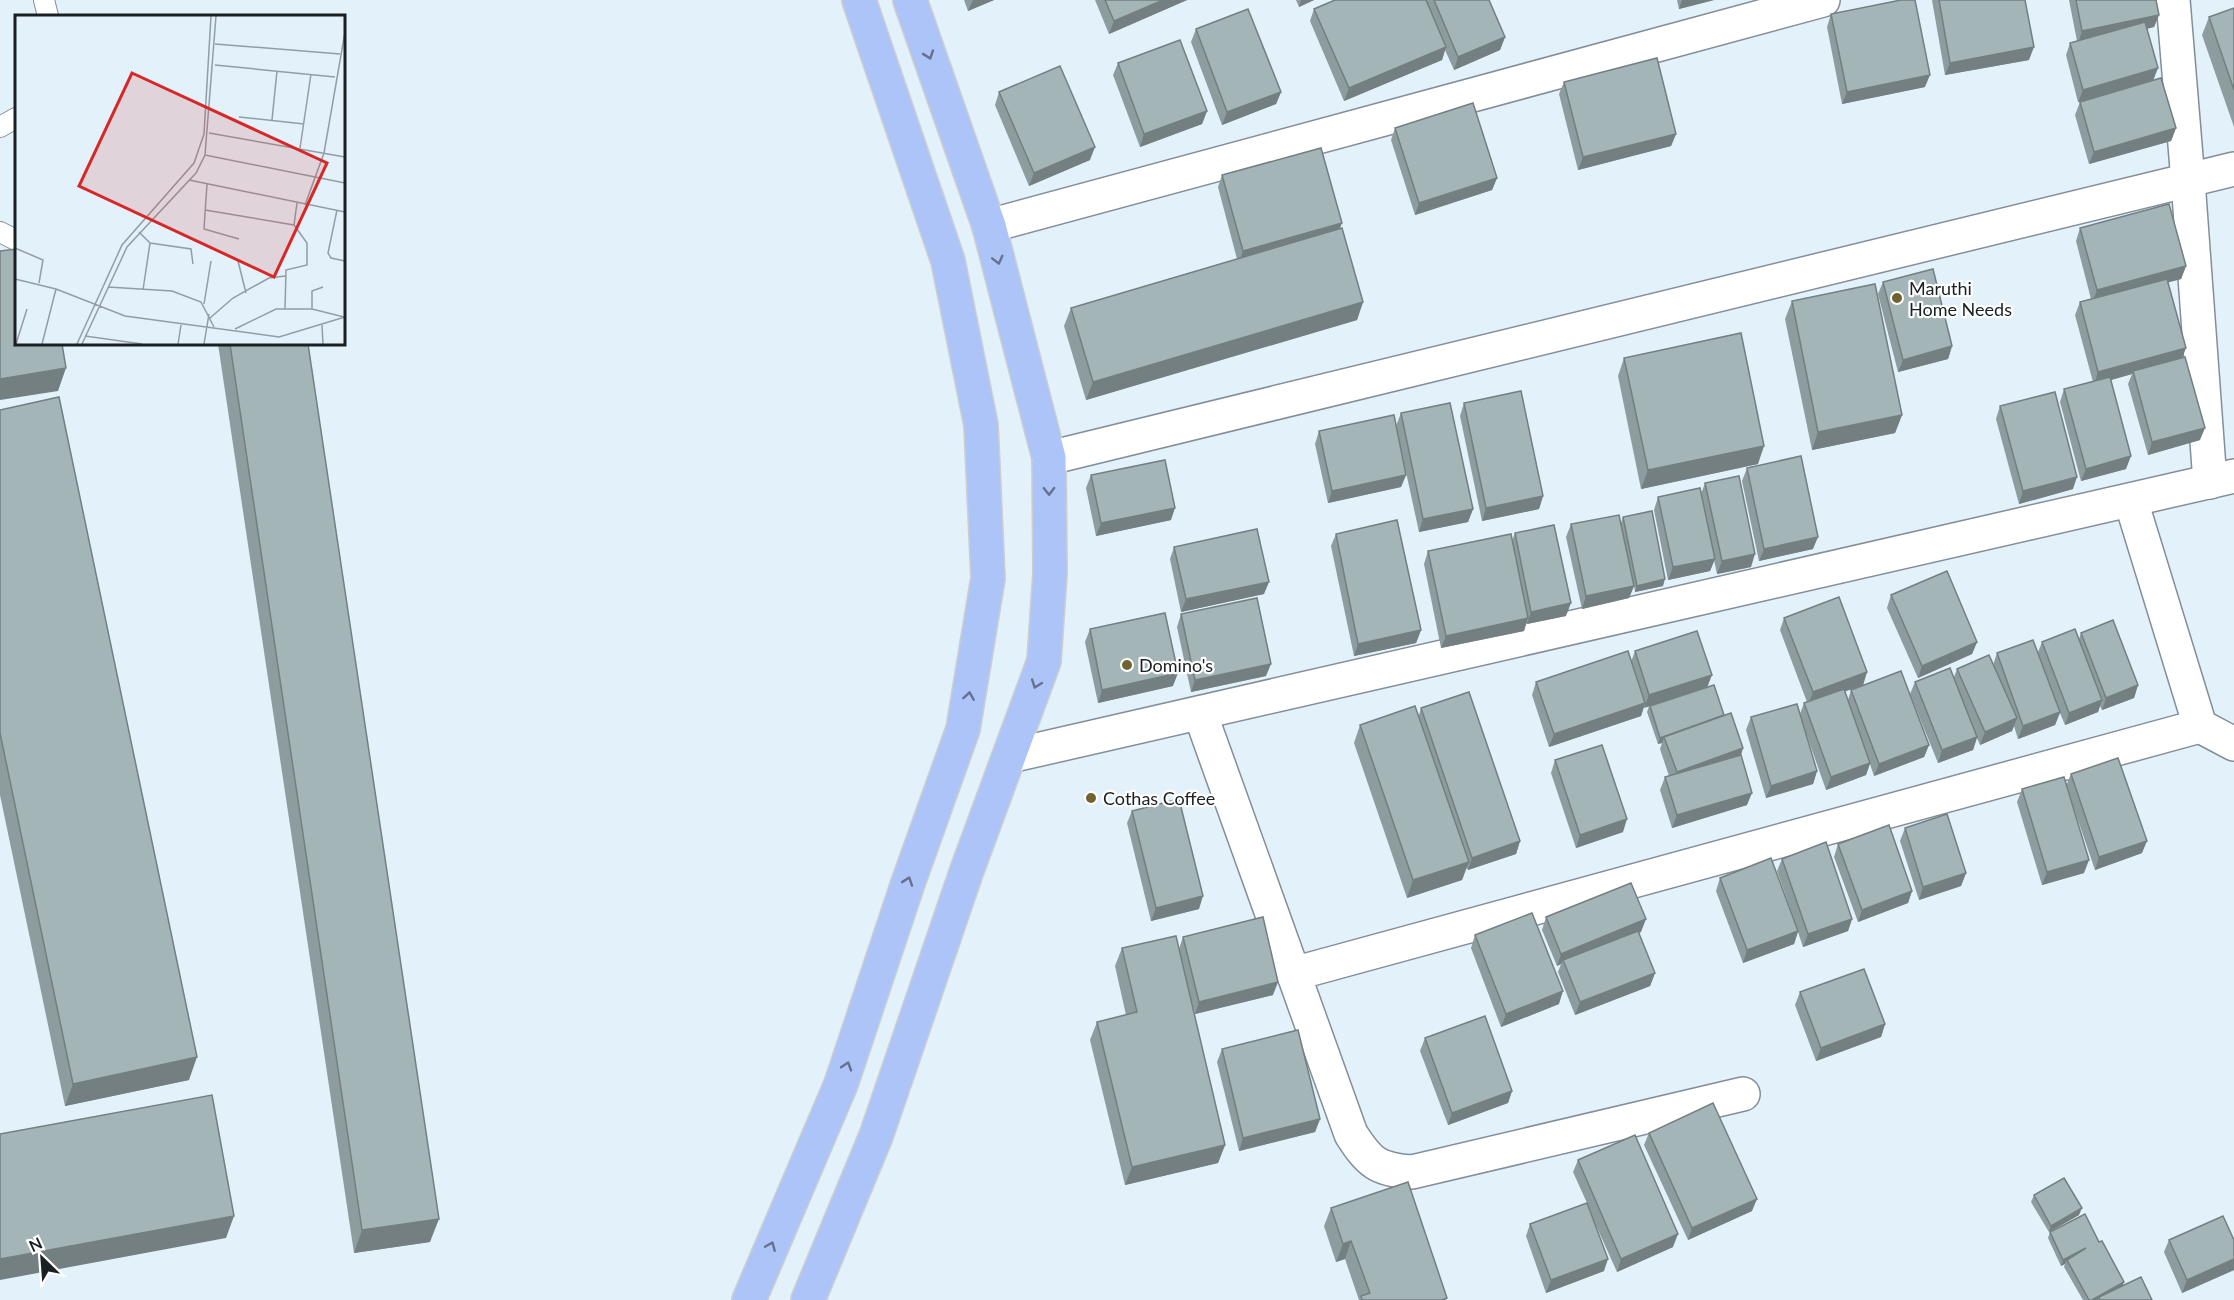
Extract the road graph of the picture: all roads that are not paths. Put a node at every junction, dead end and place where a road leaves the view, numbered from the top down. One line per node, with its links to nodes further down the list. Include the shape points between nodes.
1 (44, 0): 6 (lane)
2 (859, 0): 23 (main road, one-way to 2, via 841,1084 963,729 988,578 981,425 948,261)
3 (910, 0): 11 (main road, one-way to 11)
4 (1823, 0): 11 (street)
5 (2172, 0): 10 (street)
6 (48, 15)
7 (15, 119): 8 (lane)
8 (0, 127)
9 (2234, 169): 10 (street)
10 (2188, 181): 14 (street); 15 (street)
11 (989, 226): 14 (main road, one-way to 14)
12 (0, 232): 13 (lane)
13 (15, 240)
14 (1049, 458): 20 (main road, one-way to 20, via 1050,573 1044,662)
15 (2222, 479): 16 (street)
16 (2131, 501): 17 (street); 18 (street)
17 (1200, 713): 20 (street); 21 (street)
18 (2200, 726): 19 (street); 21 (street)
19 (2234, 744)
20 (1010, 756): 24 (main road, via 876,1136)
21 (1293, 974): 22 (street, via 1351,1134 1366,1157 1390,1171 1412,1172)
22 (1743, 1094)
23 (750, 1300)
24 (808, 1300)

